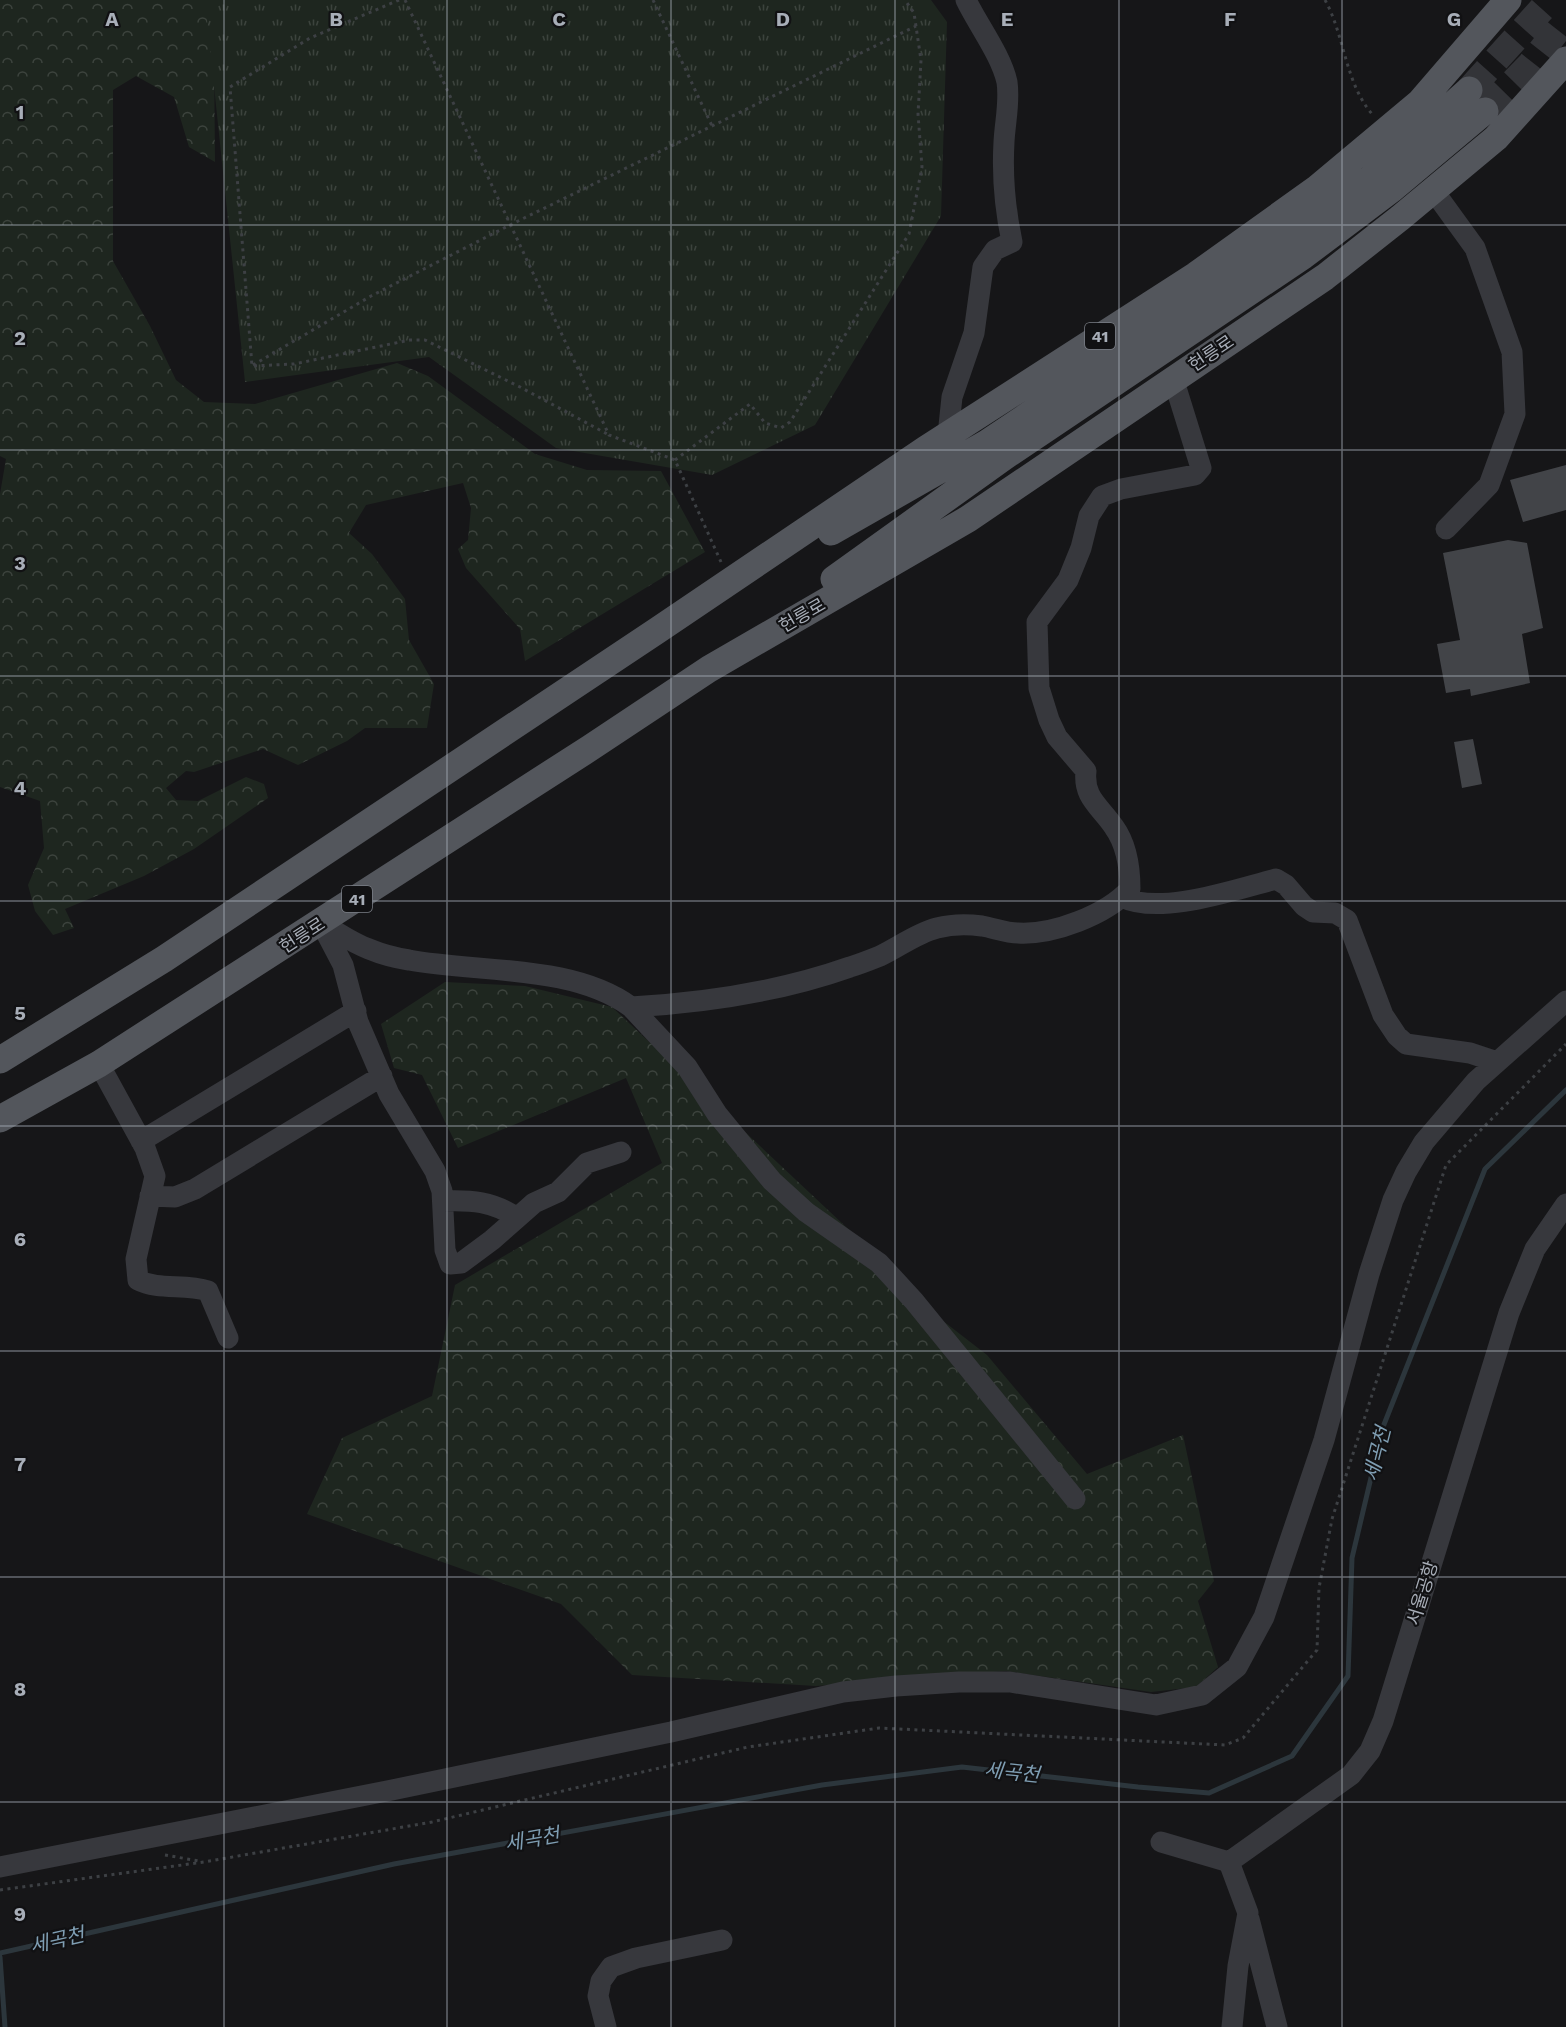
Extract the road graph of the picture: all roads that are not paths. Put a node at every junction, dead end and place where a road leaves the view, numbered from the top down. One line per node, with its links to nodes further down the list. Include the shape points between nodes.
1 (966, 0): 6 (street, via 1006,82 1004,189 1012,242 995,250 983,267 974,333 952,397)
2 (1508, 0): 6 (main road, 41, via 1420,102 1316,189 1196,275)
3 (1566, 59): 4 (main road, 헌릉로 / 41, via 1496,138)
4 (1433, 190): 5 (main road, 헌릉로 / 41, via 1325,277); 7 (street, via 1475,248 1512,352 1515,414 1489,485)
5 (1173, 378): 9 (main road, 헌릉로 / 41, via 968,519); 10 (street, via 1201,468 1195,475 1102,496 1089,516 1068,580 1037,622 1039,688 1045,710 1057,737 1086,771 1087,793 1116,828 1130,869 1130,889)
6 (948, 435): 8 (main road, 41)
7 (1446, 529)
8 (658, 630): 9 (main road, via 987,443 1290,240 1477,101 1392,189 1303,256 1004,457); 15 (main road, 41, via 164,959)
9 (709, 669): 11 (main road, 헌릉로 / 41)
10 (1122, 897): 13 (street, via 1067,925 1036,933 1016,934 982,926 935,928 879,956 822,976 699,1000); 16 (street, via 1131,902 1164,904 1196,900 1276,879 1313,912 1335,913 1347,920 1383,1015 1406,1044 1470,1053)
11 (321, 923): 13 (street, via 369,950 409,960 552,977 590,986); 14 (street, via 343,965); 17 (main road, 헌릉로 / 41)
12 (1566, 1001): 16 (street)
13 (631, 1007): 27 (street, via 687,1067 717,1114 772,1181 806,1212 879,1263 914,1301)
14 (356, 1011): 18 (street); 20 (street)
15 (0, 1060)
16 (1497, 1062): 30 (street, via 1424,1142 1406,1172 1369,1274 1324,1440 1264,1617 1237,1667 1202,1695 1156,1705 1010,1682 958,1682 843,1692 601,1746)
17 (99, 1064): 19 (main road, 헌릉로 / 41); 20 (street)
18 (382, 1076): 22 (street, via 195,1189 175,1197); 23 (street, via 435,1171)
19 (0, 1119)
20 (141, 1141): 22 (street, via 155,1176)
21 (621, 1152): 25 (street, via 587,1163 558,1192 534,1203)
22 (150, 1196): 26 (street, via 136,1259 138,1280 148,1285 208,1291)
23 (443, 1201): 25 (street, via 471,1200 502,1208); 25 (street, via 450,1264 461,1263)
24 (1566, 1204): 29 (street, 서울공항, via 1535,1249 1509,1313 1383,1721 1370,1751 1351,1774)
25 (517, 1218)
26 (228, 1338)
27 (1075, 1499)
28 (1161, 1842): 29 (street)
29 (1230, 1862): 31 (street)
30 (0, 1867)
31 (1248, 1912): 34 (street); 35 (street)
32 (722, 1940): 33 (street, via 611,1967 601,1981 598,1996)
33 (606, 2027)
34 (1232, 2027)
35 (1277, 2027)

